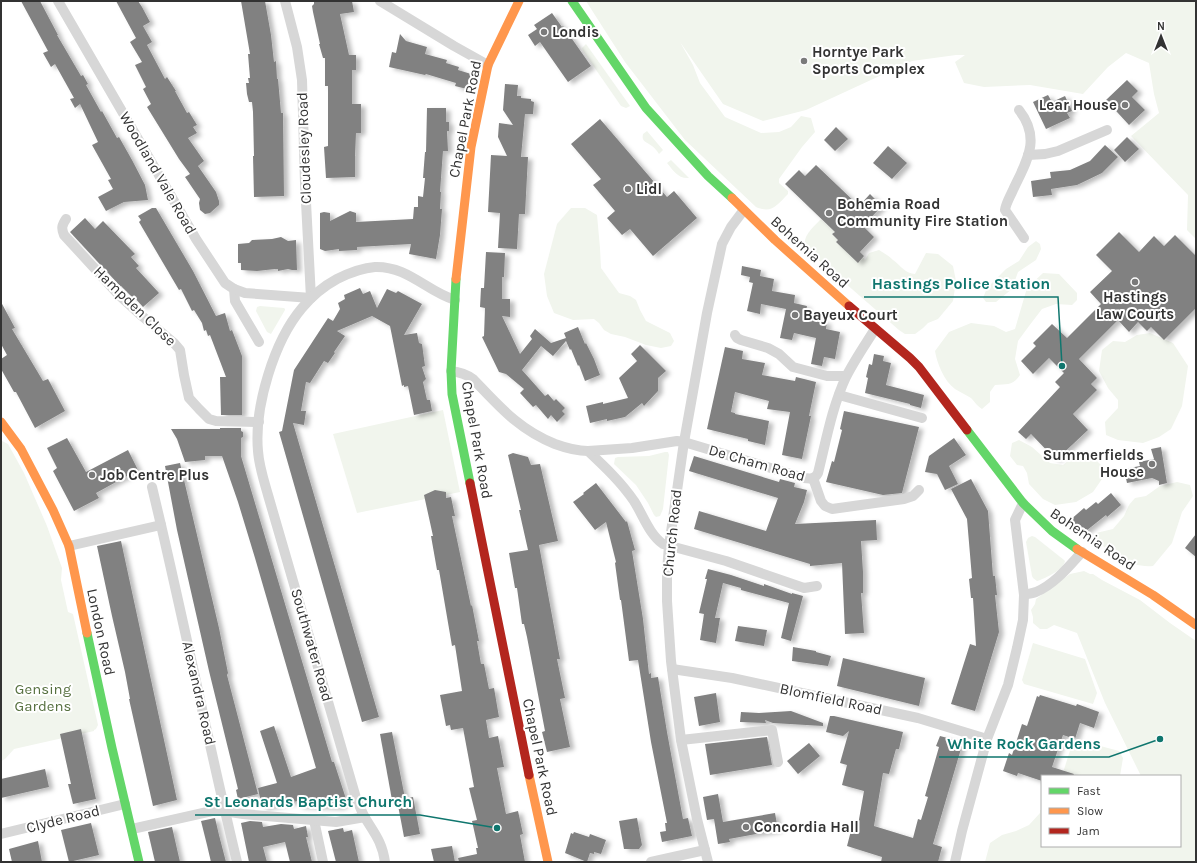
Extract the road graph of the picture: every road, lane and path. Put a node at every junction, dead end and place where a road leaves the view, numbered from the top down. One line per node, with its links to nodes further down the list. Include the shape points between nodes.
1 (58, 1): 13 (street, Woodland Vale Road, via 196,239 225,283)
2 (285, 1): 14 (street, Cloudesley Road, via 298,47 302,80)
3 (380, 1): 6 (street)
4 (519, 1): 6 (main road, Chapel Park Road)
5 (572, 1): 10 (main road, Bohemia Road, via 646,108)
6 (488, 64): 15 (main road, Chapel Park Road, via 471,147)
7 (1019, 110): 9 (street, via 1026,119 1031,134)
8 (1107, 130): 9 (street, via 1058,152)
9 (1028, 155): 12 (street, via 1005,210)
10 (744, 211): 16 (main road, Bohemia Road); 25 (street, Church Road, via 722,244 702,336)
11 (66, 219): 24 (street, Hampden Close, via 62,225 64,235 119,296 180,350 190,398 199,409 209,419 216,421)
12 (1024, 238)
13 (234, 289): 14 (street, via 245,293); 18 (street, via 235,301)
14 (311, 298): 15 (street, via 344,275 375,267 401,272 442,296); 24 (street, via 290,326 278,350 268,375)
15 (455, 300): 19 (main road, Chapel Park Road)
16 (875, 329): 20 (street, De Cham Road); 30 (main road, Bohemia Road, via 919,367)
17 (735, 335): 20 (street, via 741,340 779,354 793,367 827,376)
18 (259, 342)
19 (451, 371): 26 (street, De Cham Road, via 468,374 512,419 533,434 562,446); 53 (main road, Chapel Park Road, via 452,394)
20 (846, 376): 21 (street, De Cham Road)
21 (839, 395): 22 (street); 27 (street, De Cham Road, via 818,473)
22 (922, 418)
23 (1, 422): 32 (main road, London Road, via 21,449)
24 (259, 422): 44 (street, Southwater Road, via 259,462 356,798)
25 (684, 442): 26 (street, De Cham Road); 27 (street, De Cham Road, via 804,478); 33 (street, Church Road)
26 (588, 451): 33 (street, via 622,484 656,539)
27 (813, 478): 29 (street, via 821,501 832,509 904,499 914,496)
28 (152, 487): 31 (street, Alexandra Road)
29 (919, 490)
30 (1023, 503): 34 (main road, Bohemia Road, via 1052,531); 36 (street, via 1015,520)
31 (161, 525): 32 (street); 43 (street, Alexandra Road)
32 (69, 546): 42 (main road, London Road)
33 (669, 546): 35 (street, via 726,561 804,588); 38 (street, Church Road, via 667,601)
34 (1082, 552): 36 (street, via 1048,584 1036,592); 37 (main road, Bohemia Road, via 1153,595)
35 (817, 586)
36 (1024, 595): 39 (street, via 1023,620 1008,684)
37 (1196, 625)
38 (672, 669): 39 (street, Blomfield Road, via 732,678 918,718); 40 (street, Church Road)
39 (987, 739): 56 (street)
40 (681, 740): 41 (street, via 772,730); 48 (street, Church Road)
41 (778, 762)
42 (125, 804): 46 (main road, London Road); 47 (street, Clyde Road)
43 (224, 811): 45 (street); 46 (street, via 212,811); 50 (street, Alexandra Road)
44 (365, 817): 45 (street, via 336,822); 52 (street, Southwater Road, via 379,839)
45 (314, 820): 51 (street)
46 (132, 829): 49 (main road, London Road)
47 (1, 834)
48 (705, 850): 54 (street); 55 (street, Church Road)
49 (139, 862)
50 (237, 862)
51 (323, 862)
52 (385, 862)
53 (548, 862)
54 (651, 862)
55 (708, 862)
56 (955, 862)

